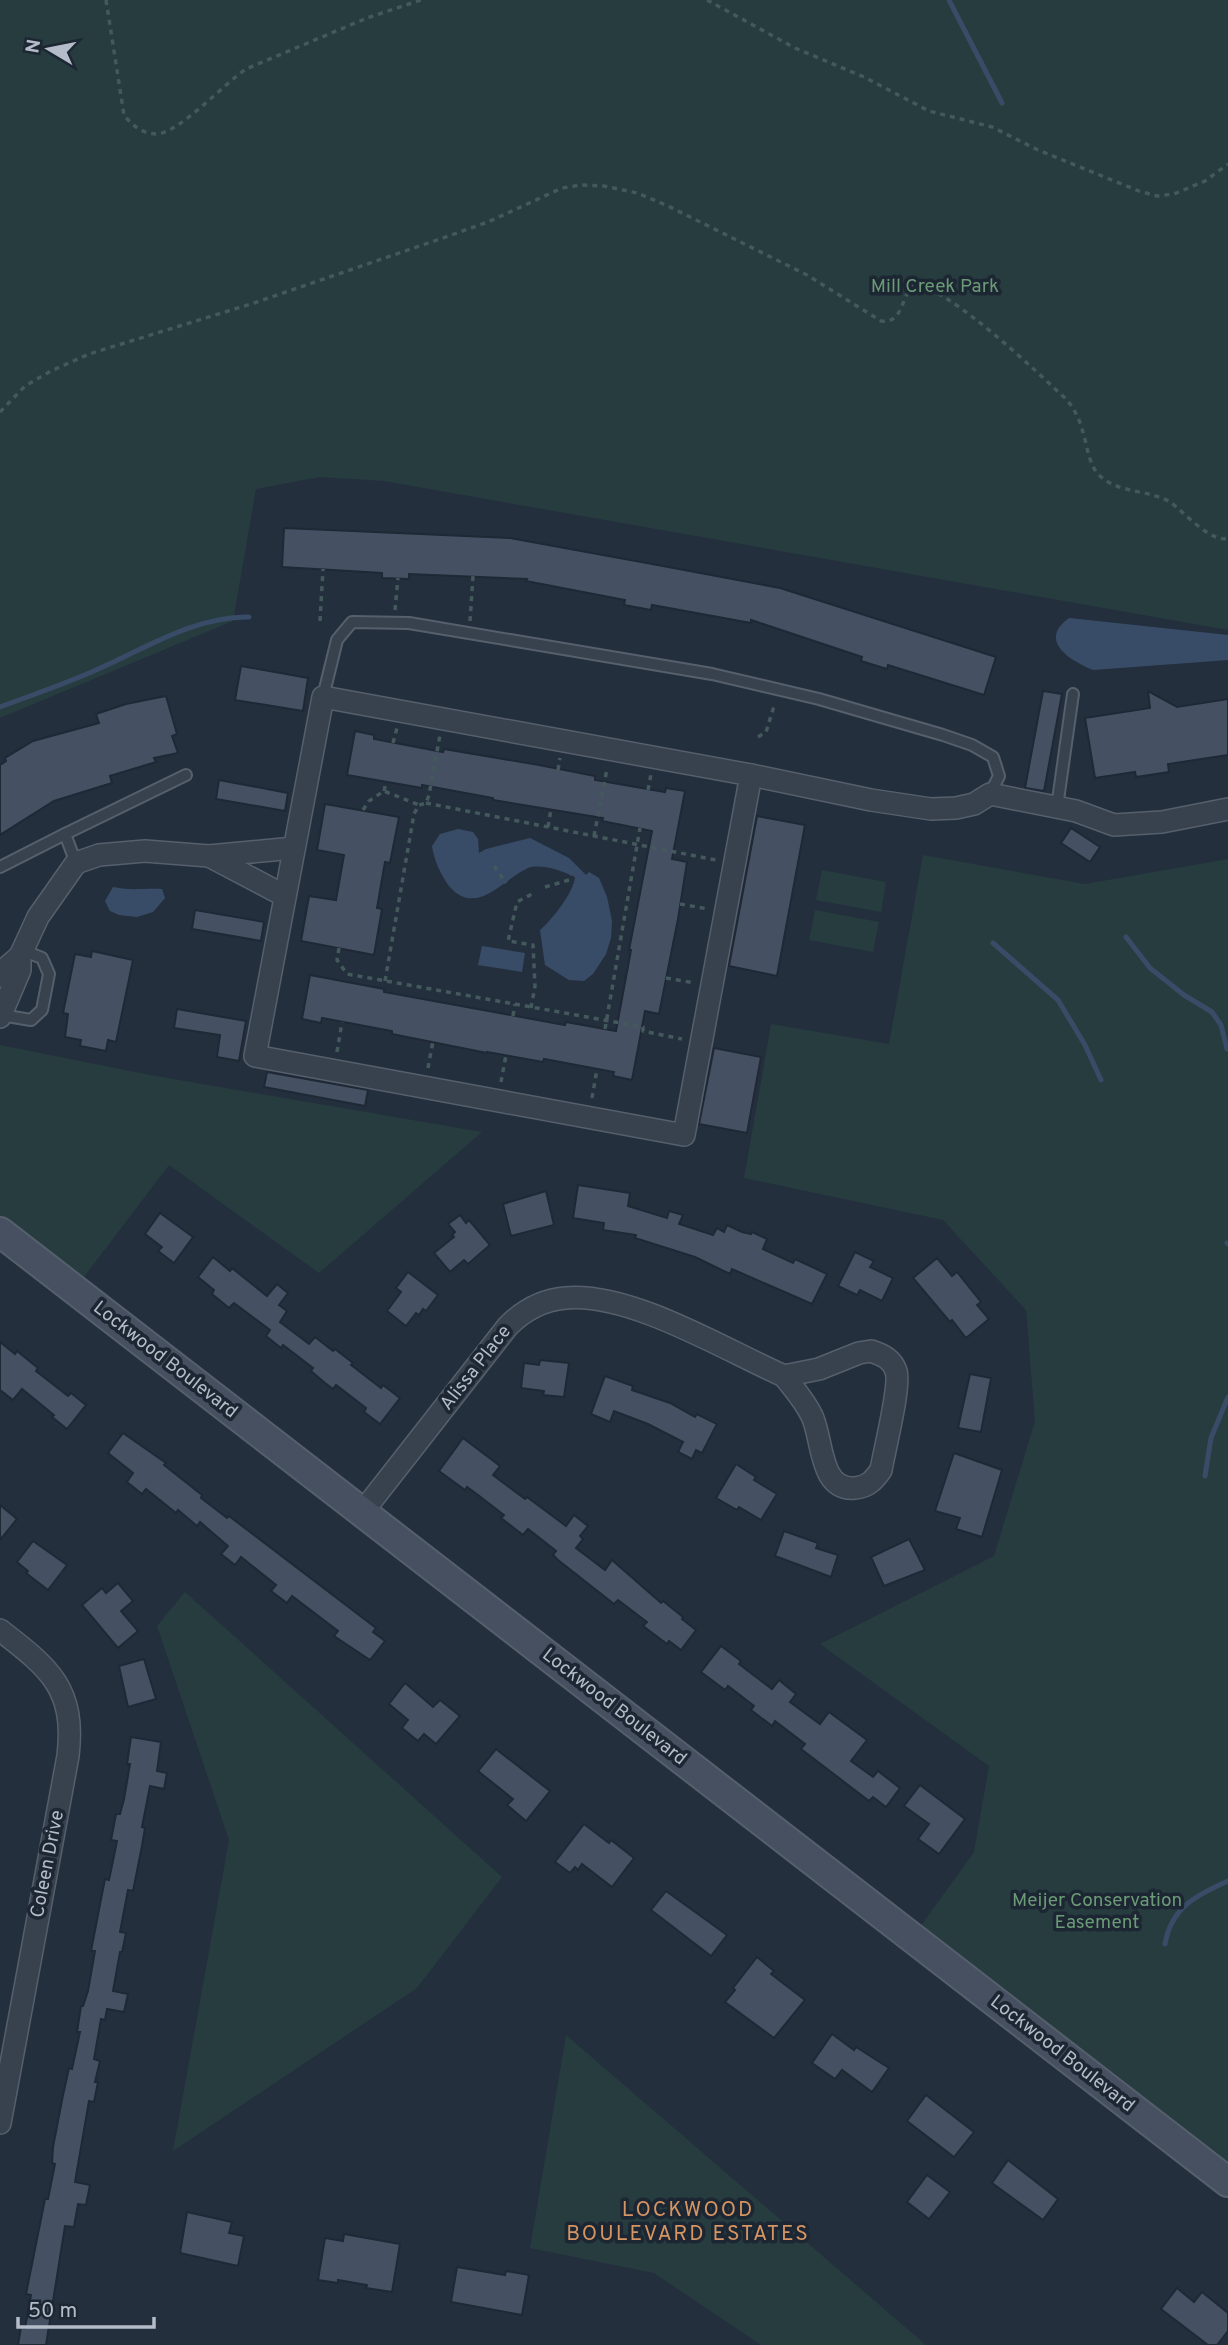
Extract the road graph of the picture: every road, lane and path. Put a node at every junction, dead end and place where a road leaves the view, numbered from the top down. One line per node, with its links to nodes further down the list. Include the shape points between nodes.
1 (106, 0): 2 (path, via 124,115 133,126 158,134 172,129 246,69)
2 (421, 0)
3 (707, 0): 4 (path, via 795,48 929,111 992,127 1139,191 1174,194 1205,181)
4 (1228, 164)
5 (0, 412): 6 (path, via 25,386 89,354 440,239 562,188 604,186 666,205 767,254 881,321 895,318 913,285 938,294 983,326 1067,400 1076,412 1097,473 1121,488 1165,499 1216,538)
6 (1228, 538)
7 (323, 569): 10 (path)
8 (473, 576): 12 (path)
9 (398, 578): 11 (path)
10 (320, 621)
11 (394, 623): 12 (lane); 15 (lane, via 352,622 337,640)
12 (469, 633): 13 (lane, via 712,674)
13 (778, 690): 17 (path, via 766,732); 23 (lane, via 972,746 993,757 999,776)
14 (1073, 694): 26 (lane)
15 (323, 698): 16 (street); 35 (street)
16 (443, 719): 18 (street); 24 (path)
17 (758, 737)
18 (611, 750): 20 (street); 33 (path)
19 (186, 775): 32 (lane)
20 (751, 775): 23 (street, via 931,809 974,804); 38 (street)
21 (386, 782): 22 (path)
22 (384, 790): 25 (path); 29 (path)
23 (990, 794): 26 (street)
24 (426, 803): 25 (path); 30 (path)
25 (419, 805): 53 (path)
26 (1057, 807): 28 (street, via 1114,825 1162,822)
27 (551, 809): 30 (path)
28 (1228, 809)
29 (363, 810)
30 (548, 827): 33 (path)
31 (640, 828): 34 (path)
32 (65, 834): 37 (lane); 40 (lane)
33 (594, 836): 34 (path)
34 (637, 844): 38 (path); 60 (path)
35 (295, 848): 36 (street); 45 (street)
36 (209, 856): 37 (street, via 145,851 99,855); 45 (street)
37 (76, 863): 49 (street, via 38,917)
38 (735, 863): 47 (street)
39 (494, 866): 42 (path)
40 (0, 867)
41 (571, 875): 43 (path, via 569,880)
42 (506, 884)
43 (545, 887)
44 (532, 894): 57 (path, via 517,902 508,940 533,945)
45 (285, 896): 67 (street, via 255,1056)
46 (680, 904): 47 (path)
47 (726, 913): 55 (street)
48 (339, 948): 50 (path, via 337,960)
49 (21, 953): 51 (street); 58 (street, via 20,970); 58 (lane, via 42,958 50,974 42,1010 31,1020)
50 (350, 975): 53 (path); 54 (path)
51 (0, 976)
52 (666, 978): 55 (path)
53 (385, 981): 56 (path)
54 (349, 983)
55 (712, 986): 64 (street)
56 (515, 1004): 57 (path); 59 (path)
57 (531, 1008): 60 (path)
58 (0, 1016)
59 (513, 1016)
60 (606, 1020): 62 (path); 64 (path)
61 (342, 1022): 67 (path)
62 (605, 1029)
63 (433, 1041): 68 (path)
64 (702, 1042): 70 (street, via 684,1135)
65 (506, 1055): 69 (path)
66 (597, 1069): 70 (path)
67 (334, 1071): 68 (street)
68 (424, 1088): 69 (street)
69 (498, 1101): 70 (street)
70 (589, 1118)
71 (0, 1232): 73 (main road, Lockwood Boulevard)
72 (785, 1376): 72 (street, via 872,1351 890,1361 898,1378 881,1470 874,1480 853,1488 838,1484 829,1474 813,1418); 73 (street, Alissa Place, via 639,1311 587,1298 546,1302 508,1326)
73 (361, 1514): 76 (main road, Lockwood Boulevard)
74 (0, 1630): 75 (street, Coleen Drive, via 42,1662 56,1680 70,1728)
75 (0, 2123)
76 (1228, 2182)

